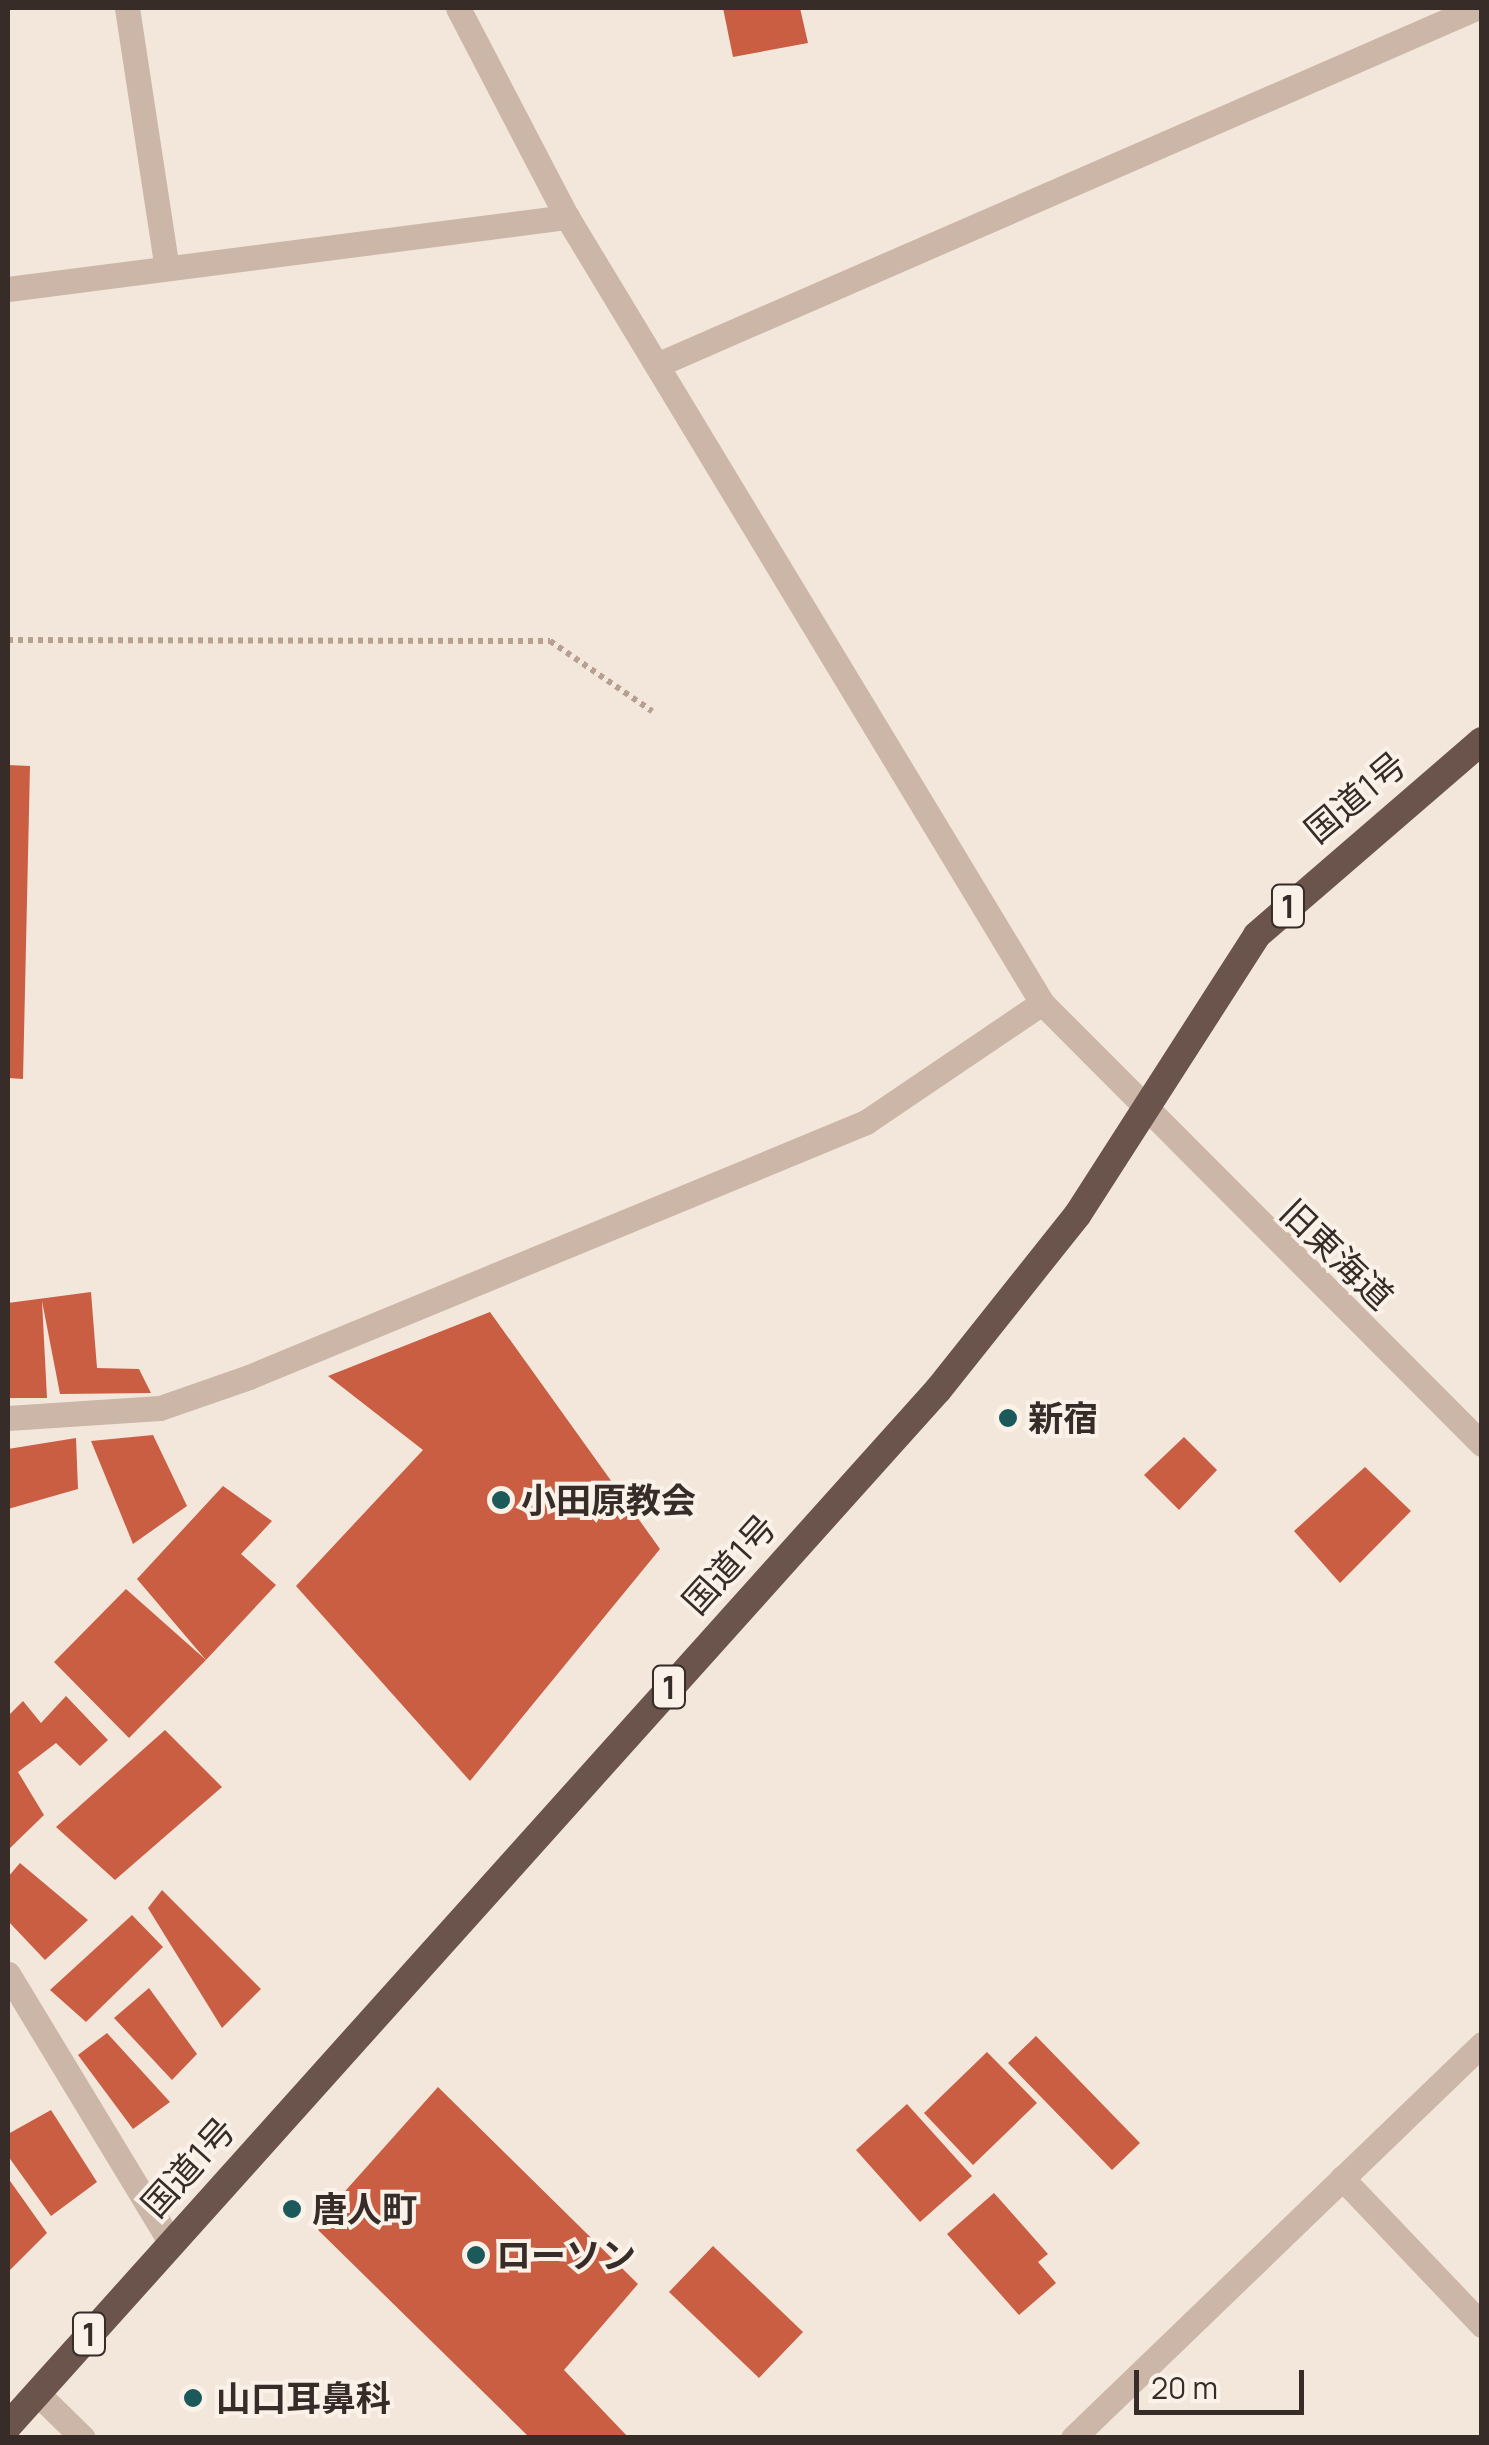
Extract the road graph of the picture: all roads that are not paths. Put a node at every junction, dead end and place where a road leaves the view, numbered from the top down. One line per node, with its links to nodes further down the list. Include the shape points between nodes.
1 (127, 8): 5 (street)
2 (458, 8): 4 (street, 旧東海道)
3 (1476, 8): 7 (street)
4 (568, 217): 5 (street); 7 (street, 旧東海道)
5 (167, 268): 6 (street)
6 (8, 289)
7 (659, 364): 9 (street, 旧東海道)
8 (1482, 741): 10 (highway, 国道1号 / 1, via 1256,935)
9 (1042, 1003): 10 (street, 旧東海道); 11 (street, via 866,1122 249,1377 160,1408)
10 (1144, 1113): 12 (street, 旧東海道); 16 (highway, 国道1号 / 1, via 1078,1214 938,1390)
11 (8, 1418)
12 (1482, 1444)
13 (8, 1974): 16 (street)
14 (1482, 2044): 15 (street)
15 (1342, 2178): 17 (street); 21 (street)
16 (170, 2242): 18 (highway, 国道1号 / 1)
17 (1482, 2325)
18 (37, 2393): 19 (highway, 国道1号 / 1); 20 (street)
19 (8, 2426)
20 (83, 2438)
21 (1073, 2438)

